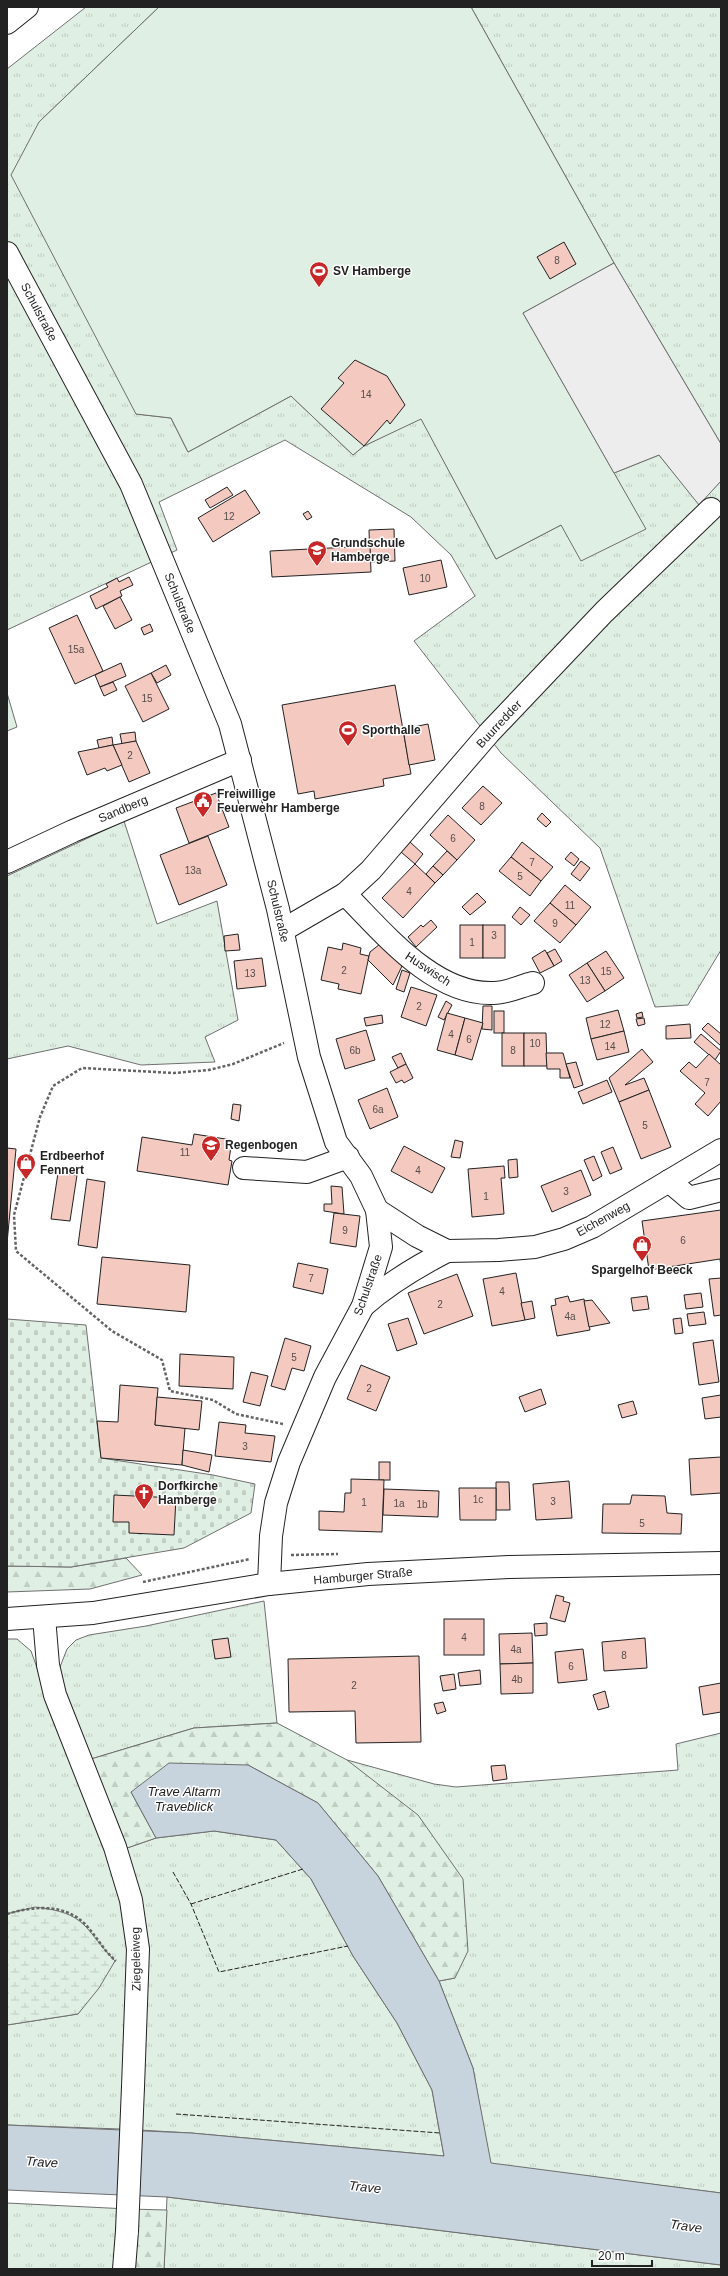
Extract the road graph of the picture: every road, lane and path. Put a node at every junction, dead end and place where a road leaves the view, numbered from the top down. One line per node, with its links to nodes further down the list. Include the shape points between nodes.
1 (27, 7): 2 (main road)
2 (7, 23)
3 (7, 252): 5 (main road, Schulstraße, via 131,484 230,724)
4 (711, 509): 7 (main road, Buurredder, via 604,612 489,733 370,870)
5 (240, 760): 6 (main road, Sandberg, via 73,830); 8 (main road, Schulstraße)
6 (7, 862)
7 (345, 894): 8 (main road, Buurredder); 9 (main road, Huswisch, via 402,951 442,980 463,990 495,993)
8 (283, 930): 10 (main road, Schulstraße)
9 (533, 983)
10 (303, 1035): 13 (main road, Schulstraße, via 336,1142); 21 (path, via 233,1064 209,1070 174,1073 82,1068 53,1086 40,1117 14,1215 16,1251 112,1331 162,1360 170,1391 213,1400 236,1414)
11 (721, 1138): 14 (main road, Eichenweg)
12 (721, 1150): 14 (main road, Eichenweg)
13 (348, 1157): 15 (main road, via 307,1172); 18 (main road, Schulstraße, via 361,1176)
14 (700, 1161): 16 (main road, Eichenweg)
15 (244, 1168)
16 (669, 1180): 17 (main road, via 689,1198); 19 (main road, Eichenweg, via 592,1227 564,1239 534,1247)
17 (721, 1190)
18 (377, 1210): 19 (main road, Eichenweg, via 417,1236); 20 (main road, Schulstraße, via 381,1247)
19 (447, 1251): 20 (main road, Eichenweg, via 384,1287)
20 (363, 1306): 21 (main road, Schulstraße, via 324,1377)
21 (304, 1428): 22 (main road, Schulstraße, via 289,1462 276,1503)
22 (270, 1556): 24 (path); 25 (main road, Schulstraße)
23 (721, 1563): 25 (main road, Hamburger Straße, via 440,1570)
24 (139, 1583)
25 (269, 1584): 26 (main road, Hamburger Straße, via 93,1613)
26 (44, 1617): 27 (main road, Hamburger Straße); 30 (main road, Ziegeleiweg, bridge, via 48,1665 55,1696 114,1847 131,1900 138,1949)
27 (7, 1619)
28 (7, 1914): 29 (path, via 35,1907 73,1915 86,1925)
29 (105, 1951)
30 (124, 2269)

